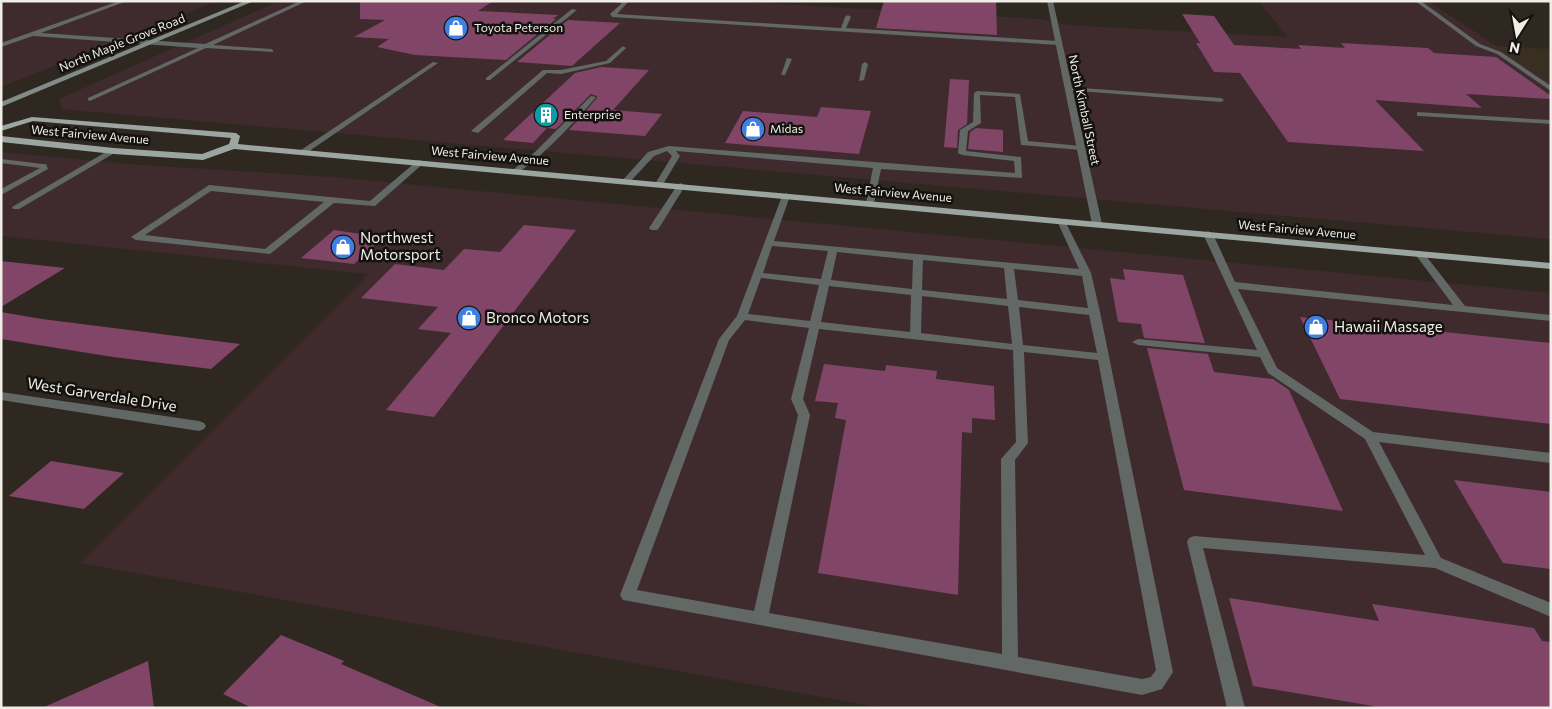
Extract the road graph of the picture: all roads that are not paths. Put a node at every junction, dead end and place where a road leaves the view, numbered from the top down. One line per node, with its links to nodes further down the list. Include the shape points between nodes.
1 (125, 1): 10 (lane)
2 (251, 1): 11 (main road, North Maple Grove Road)
3 (305, 1): 14 (lane)
4 (608, 1): 9 (lane, via 627,2 612,15)
5 (1050, 1): 12 (street, North Kimball Street)
6 (1417, 1): 24 (lane, via 1478,45 1499,53)
7 (574, 10): 21 (lane)
8 (848, 17): 9 (lane)
9 (843, 30): 12 (lane)
10 (33, 34): 11 (lane); 13 (lane)
11 (155, 42): 14 (lane); 28 (main road, North Maple Grove Road)
12 (1058, 43): 23 (street, North Kimball Street)
13 (1, 45)
14 (206, 46): 16 (lane); 26 (lane)
15 (624, 48): 32 (lane, via 608,62 561,72 545,71)
16 (271, 51)
17 (789, 59): 20 (lane)
18 (435, 63): 39 (lane)
19 (865, 64): 22 (lane)
20 (783, 74)
21 (488, 78)
22 (861, 80)
23 (1068, 89): 27 (lane); 37 (street, North Kimball Street)
24 (1551, 89)
25 (593, 97): 44 (lane)
26 (90, 99)
27 (1221, 100)
28 (1, 105)
29 (1420, 114): 30 (lane)
30 (1551, 122)
31 (3, 127): 35 (main road, West Fairview Avenue, via 32,119 236,136)
32 (475, 131)
33 (1, 139): 38 (main road, West Fairview Avenue)
34 (1024, 143): 37 (lane); 40 (lane); 40 (lane, via 1018,95 977,93 977,123 964,130 962,153)
35 (233, 146): 38 (main road, West Fairview Avenue, via 203,157); 39 (main road, West Fairview Avenue)
36 (669, 148): 43 (lane); 45 (lane, via 651,154); 46 (lane, via 676,156)
37 (1081, 148): 54 (street, North Kimball Street)
38 (114, 151): 52 (lane)
39 (302, 152): 42 (main road, West Fairview Avenue)
40 (1018, 159): 43 (lane, via 1019,176)
41 (1, 161): 48 (lane, via 37,164 44,169)
42 (421, 162): 44 (main road, West Fairview Avenue); 50 (lane, via 372,204)
43 (877, 166): 51 (lane)
44 (517, 171): 45 (main road, West Fairview Avenue)
45 (626, 181): 46 (main road, West Fairview Avenue)
46 (659, 184): 47 (main road, West Fairview Avenue)
47 (681, 186): 49 (main road, West Fairview Avenue); 55 (lane)
48 (1, 193)
49 (786, 196): 51 (main road, West Fairview Avenue); 57 (lane)
50 (332, 200): 50 (lane, via 209,188 136,237 267,252)
51 (870, 203): 53 (main road, West Fairview Avenue)
52 (16, 208)
53 (1062, 221): 54 (main road, West Fairview Avenue); 63 (lane)
54 (1097, 224): 56 (main road, West Fairview Avenue)
55 (654, 228)
56 (1208, 234): 59 (main road, West Fairview Avenue); 66 (lane)
57 (769, 243): 58 (lane); 64 (lane)
58 (833, 249): 60 (lane); 65 (lane)
59 (1420, 254): 61 (main road, West Fairview Avenue); 69 (lane)
60 (918, 258): 62 (lane); 67 (lane)
61 (1551, 266)
62 (1009, 267): 63 (lane); 68 (lane)
63 (1086, 273): 70 (lane)
64 (757, 275): 65 (lane); 71 (lane)
65 (826, 282): 67 (lane); 73 (lane)
66 (1231, 286): 69 (lane); 77 (lane)
67 (917, 292): 68 (lane); 74 (lane)
68 (1013, 302): 70 (lane); 76 (lane)
69 (1462, 309): 72 (lane)
70 (1095, 312): 78 (lane)
71 (742, 317): 73 (lane); 85 (lane, via 724,338 628,595)
72 (1551, 318)
73 (815, 325): 74 (lane); 85 (lane, via 797,399 804,415)
74 (915, 336): 76 (lane)
75 (1138, 342): 77 (lane)
76 (1018, 347): 78 (lane); 86 (lane, via 1022,443 1008,459)
77 (1264, 354): 81 (lane, via 1272,370)
78 (1103, 357): 86 (lane, via 1165,672 1156,684 1142,688)
79 (1, 396): 80 (street, West Garverdale Drive)
80 (199, 426)
81 (1370, 436): 82 (lane); 83 (lane)
82 (1551, 458)
83 (1436, 562): 84 (lane); 87 (lane, via 1194,542)
84 (1551, 610)
85 (760, 618): 86 (lane)
86 (1010, 663)
87 (1236, 708)

